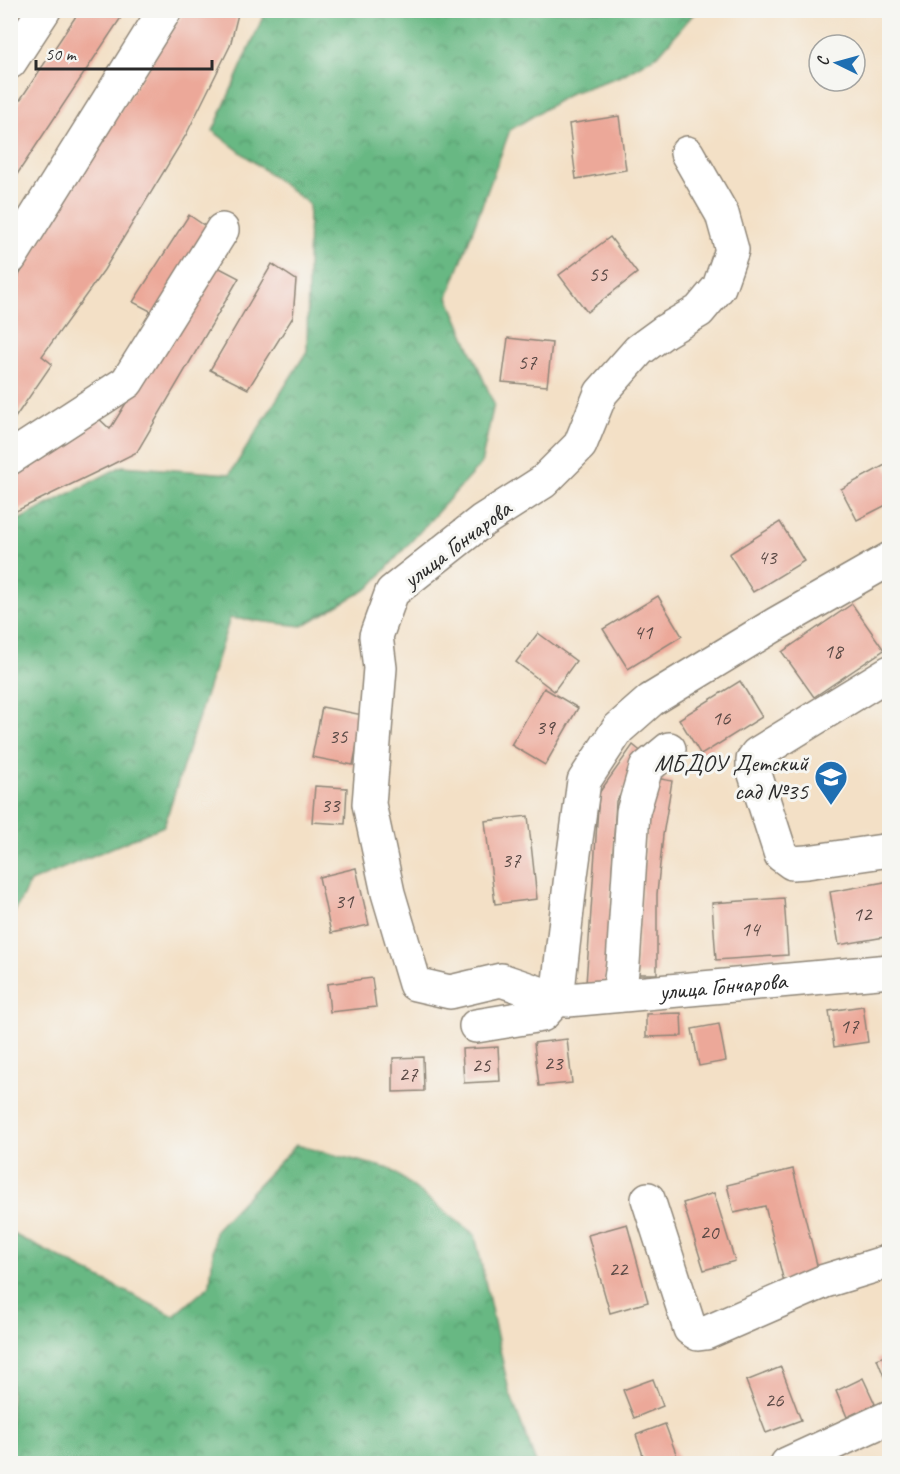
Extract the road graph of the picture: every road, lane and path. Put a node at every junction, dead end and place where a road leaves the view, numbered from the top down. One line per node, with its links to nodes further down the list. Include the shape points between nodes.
1 (44, 10): 3 (street)
2 (165, 10): 6 (street)
3 (10, 62)
4 (687, 153): 14 (street, улица Гончарова, via 722,214 732,250 719,286 699,311 639,350 601,393 580,446 543,482 482,521 392,592 376,636 380,668 369,804 388,893 415,984 450,992 501,980)
5 (222, 230): 7 (street, via 127,382)
6 (10, 258)
7 (10, 458)
8 (890, 559): 14 (street, via 651,700 618,729 584,781)
9 (890, 672): 11 (street, via 757,754 753,768 781,855 792,862)
10 (669, 749): 13 (street, via 646,768 633,813)
11 (890, 850)
12 (890, 971): 13 (street, улица Гончарова)
13 (619, 995): 14 (street, улица Гончарова)
14 (557, 999): 15 (street, via 542,1015)
15 (476, 1026)
16 (648, 1199): 17 (street, via 690,1329 698,1334 825,1281)
17 (890, 1261)
18 (890, 1418): 19 (street)
19 (787, 1464)

